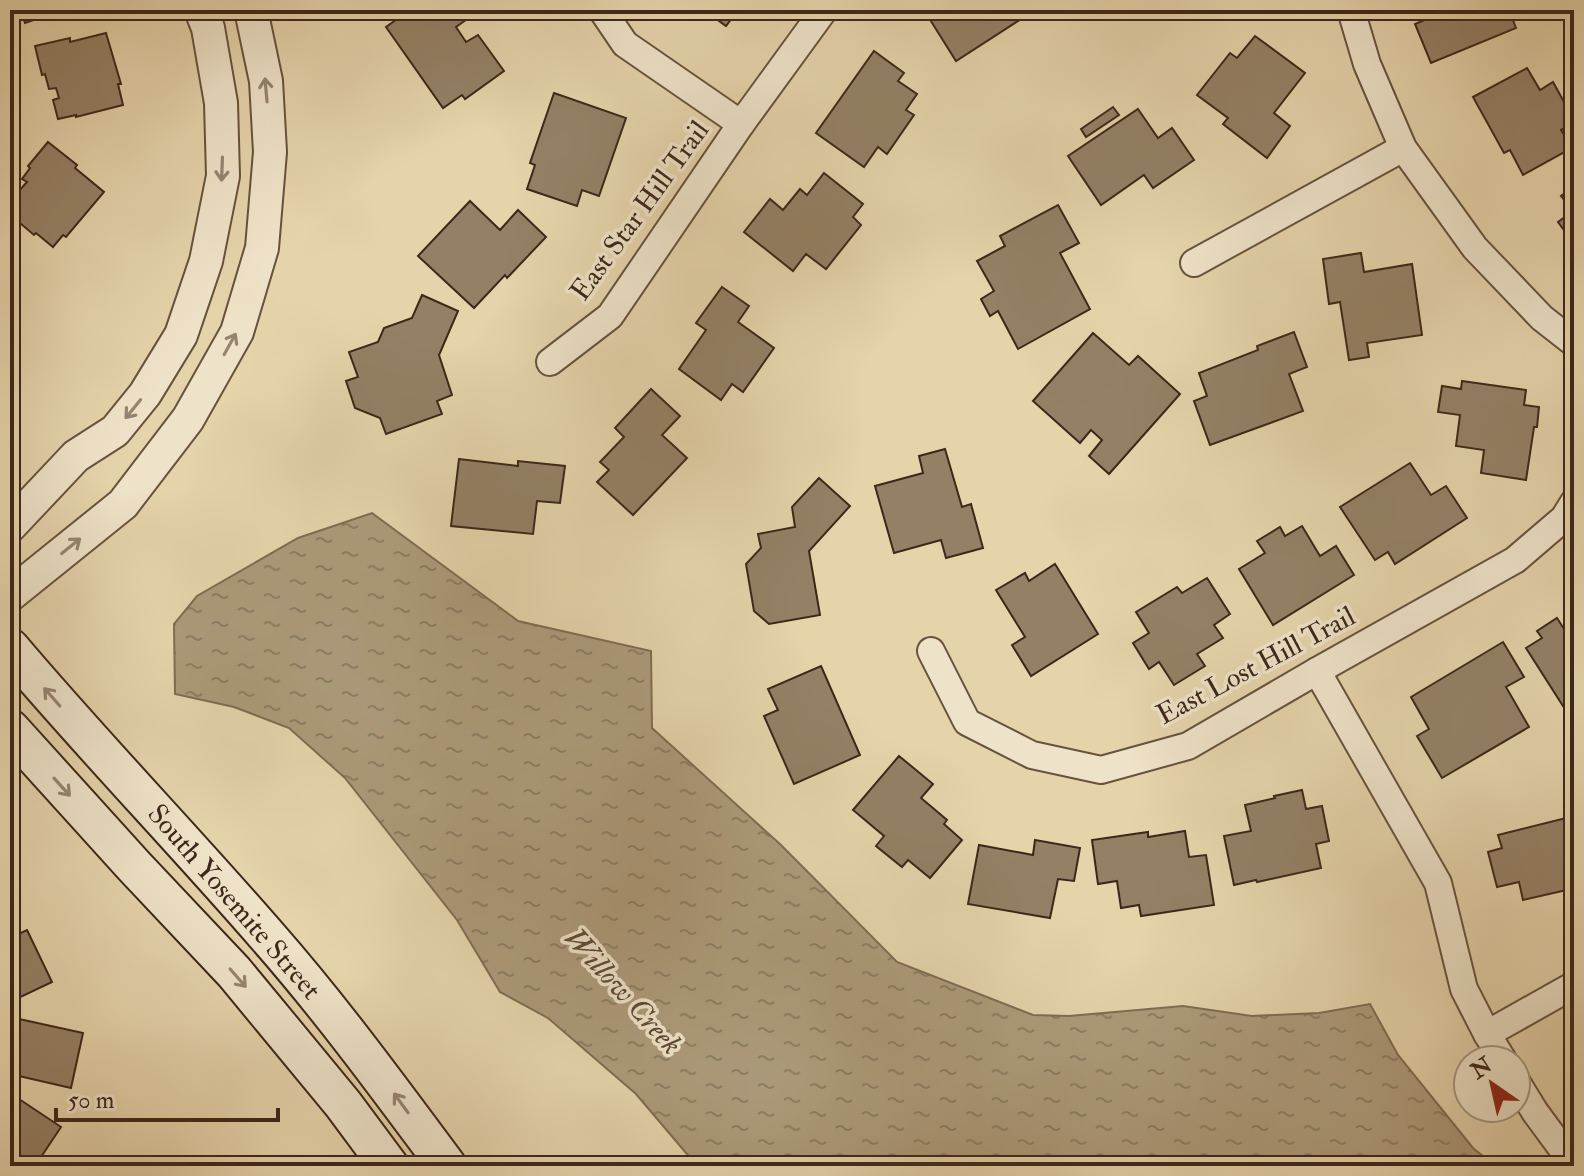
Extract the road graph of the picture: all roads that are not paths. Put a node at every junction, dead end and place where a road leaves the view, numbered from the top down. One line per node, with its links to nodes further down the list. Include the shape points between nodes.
1 (201, 10): 12 (street, one-way to 12, via 221,103 223,176 206,261 181,335 115,431 76,456)
2 (251, 10): 13 (street, one-way to 2, via 123,504 188,419 237,332 262,248 270,152 266,81)
3 (602, 10): 6 (street, East Star Hill Trail, via 625,44)
4 (824, 10): 6 (street, East Star Hill Trail)
5 (1351, 10): 7 (street, via 1367,64)
6 (741, 124): 10 (street, East Star Hill Trail, via 610,316)
7 (1403, 148): 8 (street); 9 (street, via 1475,248 1542,318)
8 (1194, 263)
9 (1574, 343)
10 (550, 362)
11 (1574, 502): 16 (street, East Lost Hill Trail, via 1564,518 1515,560)
12 (10, 526)
13 (10, 595)
14 (10, 648): 24 (main road, South Yosemite Street, one-way to 14, via 369,1059 270,939)
15 (931, 651): 16 (street, East Lost Hill Trail, via 967,722 1032,755 1101,770 1188,746)
16 (1317, 671): 19 (street, via 1438,883 1464,989)
17 (10, 729): 23 (main road, South Yosemite Street, one-way to 23, via 234,972)
18 (1574, 985): 19 (street)
19 (1487, 1034): 20 (street)
20 (1493, 1044)
21 (1532, 1107): 22 (street)
22 (1574, 1165)
23 (389, 1166)
24 (447, 1166)

